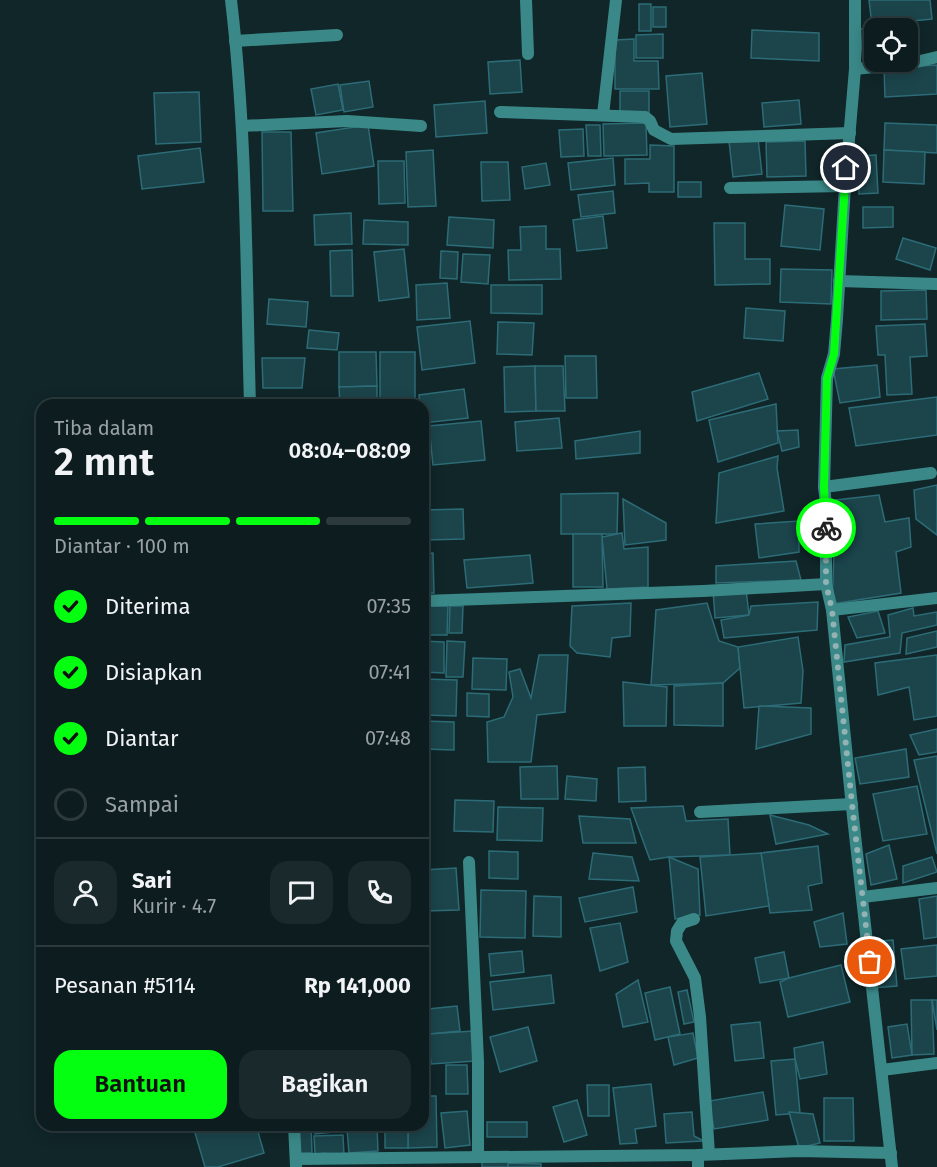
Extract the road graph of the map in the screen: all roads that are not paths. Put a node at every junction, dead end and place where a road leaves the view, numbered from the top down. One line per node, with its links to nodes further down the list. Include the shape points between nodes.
1 (231, 0): 6 (street)
2 (526, 0): 7 (street)
3 (616, 0): 11 (street)
4 (855, 0): 9 (street)
5 (337, 35): 6 (street)
6 (236, 41): 12 (street)
7 (528, 54)
8 (937, 57): 9 (street)
9 (855, 69): 14 (street)
10 (500, 112): 11 (street)
11 (603, 115): 14 (street, via 645,117 654,130 671,139)
12 (242, 126): 13 (street, via 347,121); 19 (street)
13 (420, 126)
14 (850, 133): 15 (street)
15 (845, 186): 16 (street); 17 (street)
16 (730, 188)
17 (839, 281): 18 (street); 21 (street, via 834,354 827,378)
18 (937, 284)
19 (250, 399)
20 (931, 473): 21 (street)
21 (824, 487): 22 (street)
22 (826, 584): 24 (street); 25 (street)
23 (937, 598): 25 (street)
24 (429, 601)
25 (832, 610): 26 (street)
26 (852, 804): 27 (street); 30 (street)
27 (700, 812)
28 (469, 862): 36 (street)
29 (937, 888): 30 (street)
30 (863, 897): 33 (street)
31 (694, 919): 37 (street, via 682,923 676,941 695,978 700,1017)
32 (937, 1063): 33 (street)
33 (882, 1070): 35 (street)
34 (294, 1131): 38 (street)
35 (891, 1153): 37 (street, via 799,1152); 39 (street)
36 (478, 1157): 37 (street); 38 (street)
37 (702, 1159)
38 (296, 1163)
39 (892, 1167)

